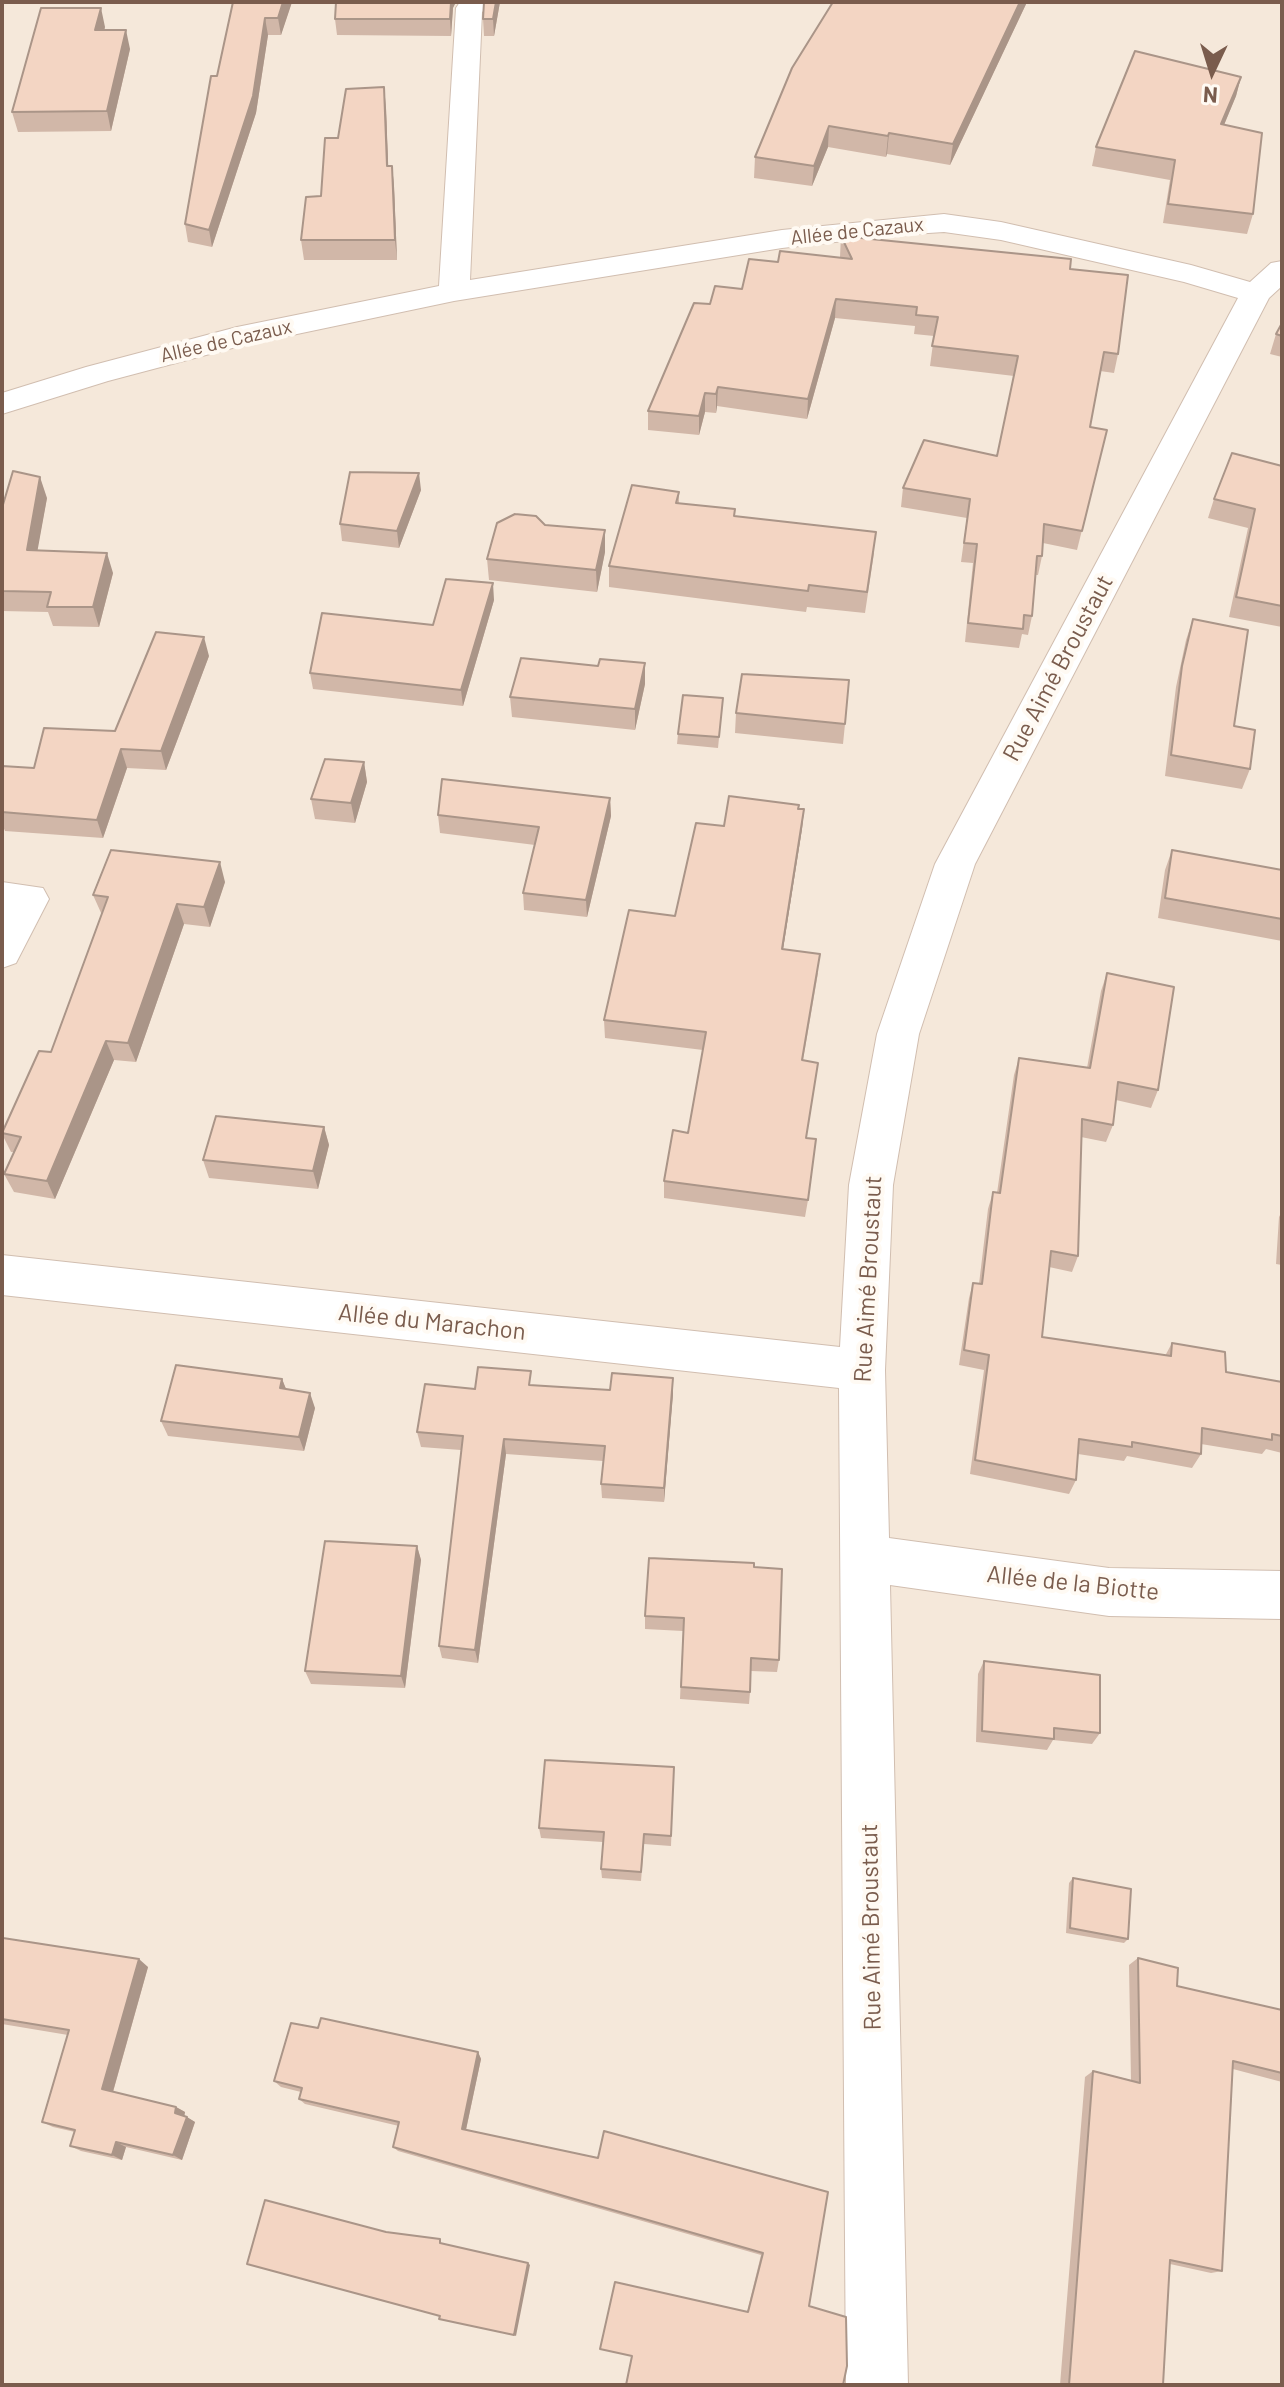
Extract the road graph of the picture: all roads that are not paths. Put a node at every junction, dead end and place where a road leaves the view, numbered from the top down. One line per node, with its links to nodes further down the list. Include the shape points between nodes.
1 (483, 2): 3 (street, via 469,8)
2 (1269, 282): 3 (street, Allée de Cazaux, via 1177,270 944,223 782,239); 8 (street, Rue Aimé Broustaut, via 955,864 895,1049 871,1185)
3 (454, 292): 4 (street, Allée de Cazaux, via 237,337)
4 (2, 404)
5 (2, 897): 6 (street, via 29,899)
6 (2, 952)
7 (2, 1275): 8 (street, Allée du Marachon)
8 (862, 1370): 9 (street, Rue Aimé Broustaut)
9 (864, 1558): 10 (street, Allée de la Biotte, via 1109,1592); 11 (street, Rue Aimé Broustaut)
10 (1282, 1595)
11 (877, 2385)

